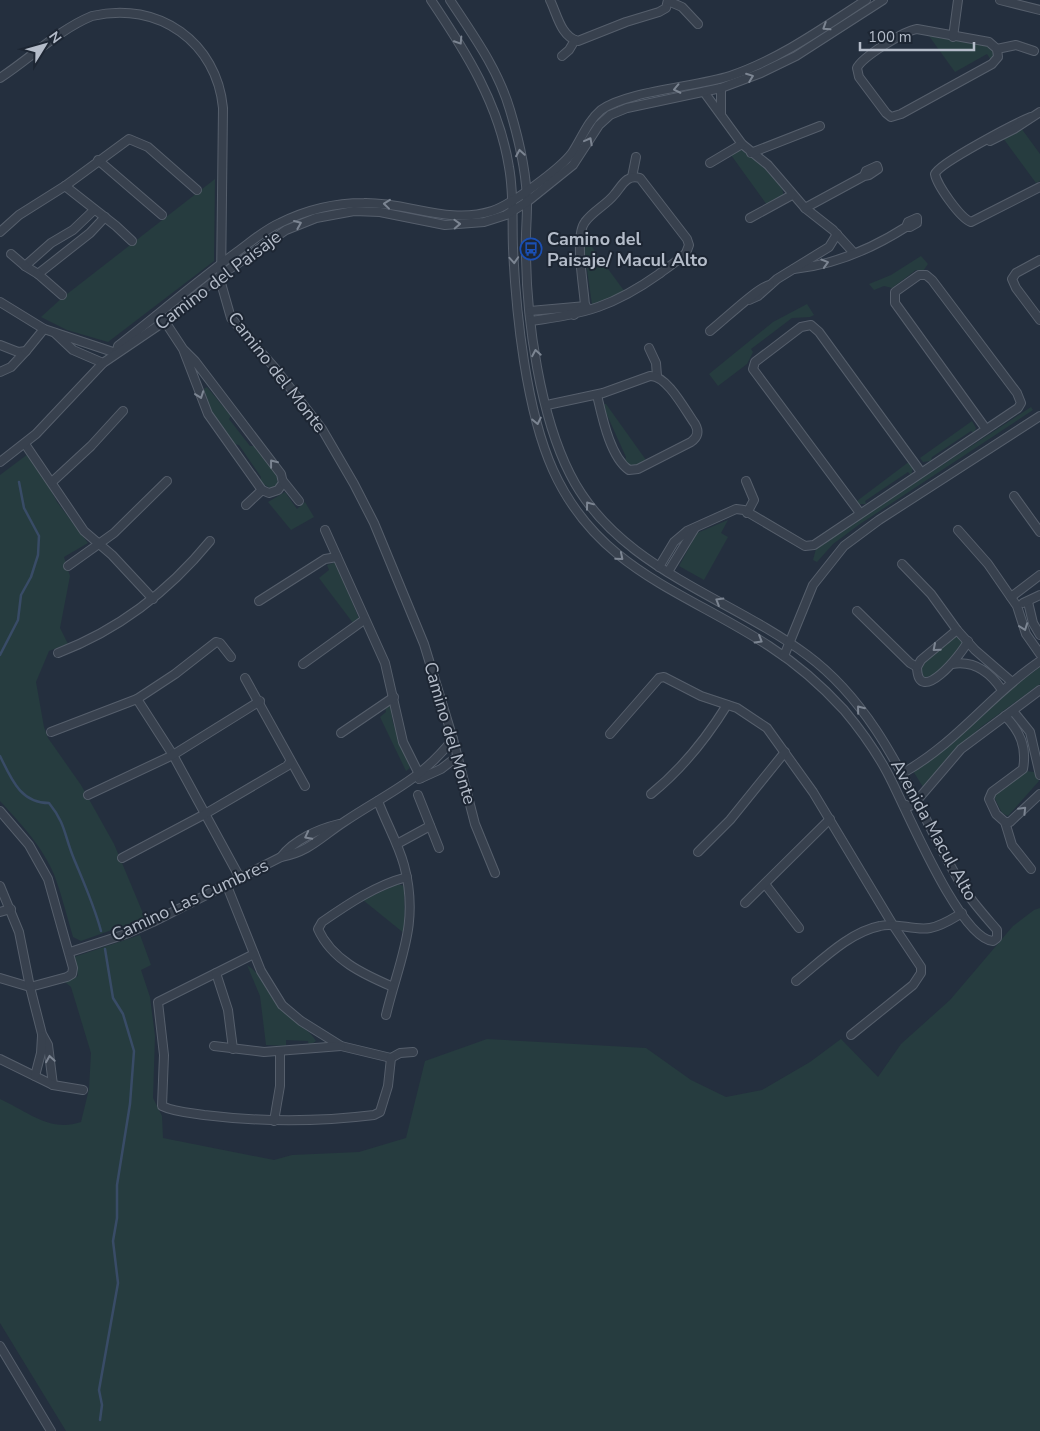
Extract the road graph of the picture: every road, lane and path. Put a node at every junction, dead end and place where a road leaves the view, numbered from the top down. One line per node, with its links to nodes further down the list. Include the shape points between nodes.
1 (432, 0): 34 (street, Avenida Macul Alto, one-way to 34, via 465,50 488,97 506,150)
2 (450, 0): 32 (street, Avenida Macul Alto, one-way to 2, via 519,146 503,88)
3 (550, 0): 12 (street, via 565,32)
4 (668, 0): 10 (street, via 682,7); 12 (street, via 666,8 659,12 586,39)
5 (866, 0): 32 (street, Camino del Paisaje, one-way to 32, via 790,50 750,68 712,81 610,105 592,119 569,156)
6 (883, 0): 17 (street, Camino del Paisaje, one-way to 6, via 787,61)
7 (958, 0): 11 (street)
8 (1000, 0): 9 (street)
9 (1040, 10)
10 (698, 24)
11 (953, 37): 13 (street, via 989,42); 13 (street, via 921,29 908,32 863,60 858,65 858,74 886,113 896,117 992,64 998,57)
12 (575, 40): 15 (street)
13 (997, 49): 14 (street, via 1016,45)
14 (1034, 51)
15 (562, 56)
16 (0, 78): 49 (street, Camino del Monte, via 79,22 102,12 142,10 170,20 186,31 205,54 221,91)
17 (721, 88): 18 (street, Camino del Paisaje); 20 (street)
18 (704, 92): 20 (street); 35 (street, Camino del Paisaje, one-way to 18, via 573,165 599,124 610,115 627,108)
19 (1040, 112): 30 (street, via 1003,129 939,167 935,174 937,183 971,222)
20 (721, 113): 22 (street)
21 (820, 126): 23 (street)
22 (742, 144): 23 (street); 26 (street)
23 (751, 152): 33 (street, via 768,165)
24 (636, 157): 28 (street)
25 (98, 160): 29 (street); 31 (street, via 122,142 136,140); 39 (street)
26 (710, 163)
27 (864, 176): 36 (street)
28 (632, 177): 56 (street, via 583,226); 57 (street, via 645,182 687,239 689,248 684,256 634,291)
29 (65, 186): 37 (street); 43 (street, via 19,215)
30 (1040, 187)
31 (197, 190)
32 (526, 192): 34 (street, Camino del Paisaje); 35 (street, Avenida Macul Alto)
33 (792, 195): 36 (street); 41 (street)
34 (513, 202): 38 (street, Avenida Macul Alto); 49 (street, Camino del Paisaje, one-way to 49, via 486,213 456,216 375,203 318,209 280,223)
35 (527, 202): 38 (street, Camino del Paisaje); 58 (street, Avenida Macul Alto, via 525,255)
36 (805, 208): 44 (street)
37 (94, 210): 40 (street); 50 (street)
38 (513, 212): 53 (street, Camino del Paisaje, one-way to 38, via 286,230 328,215 380,212 458,225 484,222); 121 (street, Avenida Macul Alto, one-way to 121, via 519,318 527,374 542,440 568,498 597,536 632,567)
39 (162, 215)
40 (105, 217): 45 (street); 52 (street)
41 (750, 218)
42 (906, 228): 46 (street)
43 (0, 232)
44 (837, 234): 46 (street); 51 (street, via 831,245)
45 (132, 241)
46 (854, 253): 51 (street, one-way to 46)
47 (11, 254): 50 (street)
48 (1040, 260): 61 (street, via 1016,273 1012,279)
49 (221, 264): 53 (street, Camino del Monte); 59 (street, Camino del Paisaje)
50 (25, 266): 52 (street)
51 (794, 269): 65 (street, via 770,285 759,288 750,300)
52 (38, 274): 54 (street)
53 (221, 275): 62 (street, Camino del Paisaje); 141 (street, Camino del Monte, via 222,292 231,318 322,429 365,504 419,628)
54 (62, 295)
55 (0, 302): 64 (street)
56 (585, 306): 57 (street); 58 (street); 60 (street)
57 (601, 307): 60 (street)
58 (530, 311): 63 (street, Avenida Macul Alto)
59 (159, 314): 62 (street); 71 (street, Camino del Paisaje, via 118,346)
60 (574, 315): 63 (street)
61 (1040, 320)
62 (165, 321): 69 (street); 71 (street, Camino del Paisaje)
63 (531, 321): 76 (street, Avenida Macul Alto, one-way to 63)
64 (44, 329): 66 (street); 70 (street)
65 (710, 331)
66 (55, 333): 71 (street); 72 (street, via 73,350)
67 (0, 345): 70 (street)
68 (648, 348): 74 (street, via 656,363)
69 (183, 349): 84 (street, one-way to 69, via 279,472); 87 (street, one-way to 87, via 208,414)
70 (26, 351): 73 (street, via 11,367)
71 (116, 353): 72 (street, Camino del Paisaje)
72 (103, 363): 80 (street, Camino del Paisaje)
73 (0, 372)
74 (657, 376): 75 (street); 75 (street, via 665,381 698,433 691,442 638,469 627,468 617,454)
75 (596, 395): 76 (street)
76 (547, 405): 104 (street, Avenida Macul Alto, one-way to 76, via 616,535 584,497 562,455)
77 (123, 411): 86 (street)
78 (1040, 416): 118 (street, via 844,546 813,584)
79 (986, 429): 79 (street, via 895,303 896,292 919,274 932,280 1020,398 1018,408); 82 (street)
80 (25, 444): 81 (street, Camino del Paisaje); 86 (street)
81 (0, 462)
82 (921, 472): 92 (street); 92 (street, via 819,332 811,325 801,327 755,362 753,369)
83 (167, 481): 98 (street)
84 (282, 481): 87 (street, via 276,492); 89 (street)
85 (746, 481): 91 (street, via 754,500)
86 (52, 482): 98 (street, via 72,517)
87 (262, 490): 90 (street)
88 (1014, 496): 96 (street)
89 (299, 501)
90 (246, 504)
91 (747, 512): 92 (street, via 807,546 814,545); 93 (street, via 736,509)
92 (860, 513)
93 (695, 528): 99 (street); 100 (street)
94 (325, 530): 101 (street)
95 (958, 530): 108 (street)
96 (1040, 532)
97 (210, 541): 109 (street)
98 (99, 545): 103 (street); 109 (street)
99 (672, 545): 100 (street); 104 (street)
100 (681, 551): 105 (street)
101 (337, 557): 110 (street, via 324,559); 114 (street)
102 (902, 564): 115 (street, via 931,594)
103 (68, 566)
104 (659, 567): 105 (street, Avenida Macul Alto)
105 (668, 572): 118 (street, Avenida Macul Alto, one-way to 105)
106 (1040, 575): 108 (street)
107 (1040, 595): 111 (street)
108 (1011, 597): 112 (street)
109 (153, 599): 119 (street, via 109,629)
110 (259, 601)
111 (1028, 602): 112 (street); 116 (street)
112 (1017, 606): 120 (street, one-way to 120, via 1026,634)
113 (857, 611): 126 (street)
114 (364, 620): 124 (street); 131 (street, via 385,663)
115 (956, 630): 117 (street); 126 (street, one-way to 126)
116 (1040, 635)
117 (968, 641): 125 (street); 128 (street)
118 (789, 642): 121 (street); 140 (street, Avenida Macul Alto, one-way to 118, via 834,680)
119 (58, 654)
120 (1040, 654)
121 (784, 656): 142 (street, Avenida Macul Alto, via 829,695)
122 (232, 657): 132 (street, via 216,642)
123 (1040, 661): 128 (street)
124 (303, 664)
125 (952, 664): 126 (street, via 929,682 921,678); 129 (street, via 967,663 978,667)
126 (917, 667)
127 (245, 678): 133 (street)
128 (1012, 682): 129 (street)
129 (1002, 690): 149 (street, via 947,744)
130 (1040, 690): 135 (street)
131 (394, 697): 138 (street); 150 (street, via 403,742)
132 (137, 699): 137 (street); 144 (street)
133 (260, 701): 144 (street); 146 (street)
134 (727, 705): 139 (street, via 664,677 659,678); 143 (street, via 768,728); 152 (street, via 698,748)
135 (1013, 711): 136 (street); 148 (street, via 1030,732)
136 (1005, 716): 147 (street, via 1023,743); 156 (street, via 961,750)
137 (52, 732)
138 (341, 733)
139 (610, 734)
140 (878, 734): 142 (street, via 871,733); 149 (street, Avenida Macul Alto)
141 (453, 739): 145 (street, Camino del Monte); 150 (street, Camino Las Cumbres)
142 (866, 740): 158 (street, Avenida Macul Alto)
143 (785, 752): 161 (street); 168 (street, via 730,820)
144 (173, 755): 154 (street); 160 (street)
145 (458, 756): 150 (street, Camino Las Cumbres, via 440,769); 171 (street, Camino del Monte, via 475,824)
146 (290, 762): 151 (street); 160 (street)
147 (1023, 769): 148 (street); 162 (street, via 992,792 989,798 996,814)
148 (1038, 771)
149 (903, 773): 156 (street, Avenida Macul Alto)
150 (420, 777): 157 (street, Camino Las Cumbres)
151 (304, 786)
152 (651, 794)
153 (1040, 794): 162 (street, one-way to 153, via 1016,818)
154 (88, 795)
155 (418, 795): 163 (street)
156 (917, 799): 158 (street, via 910,806); 164 (street, Avenida Macul Alto)
157 (378, 802): 166 (street); 173 (street, Camino Las Cumbres, via 341,824 325,827 300,840 280,857)
158 (903, 804): 165 (street, Avenida Macul Alto)
159 (0, 811): 183 (street, via 22,836 42,867 53,891)
160 (205, 814): 169 (street); 173 (street)
161 (830, 819): 174 (street); 181 (street)
162 (1005, 822): 170 (street, via 1012,845)
163 (430, 826): 166 (street); 167 (street)
164 (936, 837): 165 (street, via 930,843); 180 (street, Avenida Macul Alto, via 964,889 998,930 997,938 985,939)
165 (921, 841): 180 (street, Avenida Macul Alto, via 936,873)
166 (397, 844): 172 (street)
167 (439, 848)
168 (698, 852)
169 (122, 858)
170 (1031, 869)
171 (495, 873)
172 (407, 877): 189 (street, via 408,938); 189 (street, via 385,884 356,900 322,922 318,929 333,950 353,968)
173 (240, 878): 176 (street, Camino Las Cumbres)
174 (766, 884): 177 (street); 182 (street)
175 (0, 886): 178 (street)
176 (227, 886): 183 (street, Camino Las Cumbres, via 126,934); 184 (street)
177 (745, 902)
178 (11, 909): 179 (street); 188 (street)
179 (0, 912)
180 (962, 913): 181 (street, via 929,929)
181 (893, 926): 187 (street, via 881,926 851,939); 193 (street, via 921,967 921,973 913,985)
182 (799, 928)
183 (70, 952): 188 (street, via 72,974)
184 (254, 954): 185 (street); 191 (street, via 268,985 282,1005)
185 (216, 973): 197 (street, via 228,1010); 205 (street, via 158,1002 164,1055 162,1106 220,1117)
186 (0, 978): 188 (street)
187 (796, 981)
188 (30, 987): 192 (street)
189 (393, 987): 190 (street)
190 (386, 1015)
191 (316, 1031): 195 (street); 196 (street, via 320,1040)
192 (42, 1034): 202 (street); 203 (street, one-way to 192, via 48,1045)
193 (851, 1035)
194 (214, 1046): 197 (street)
195 (341, 1046): 196 (street); 200 (street)
196 (312, 1048): 198 (street)
197 (233, 1049): 198 (street)
198 (280, 1052): 205 (street, via 280,1086)
199 (412, 1052): 200 (street)
200 (391, 1058): 205 (street, via 380,1112 328,1120)
201 (0, 1059): 202 (street)
202 (35, 1076): 203 (street)
203 (54, 1085): 204 (street)
204 (83, 1090)
205 (274, 1121)
206 (0, 1346): 207 (street)
207 (52, 1431)

